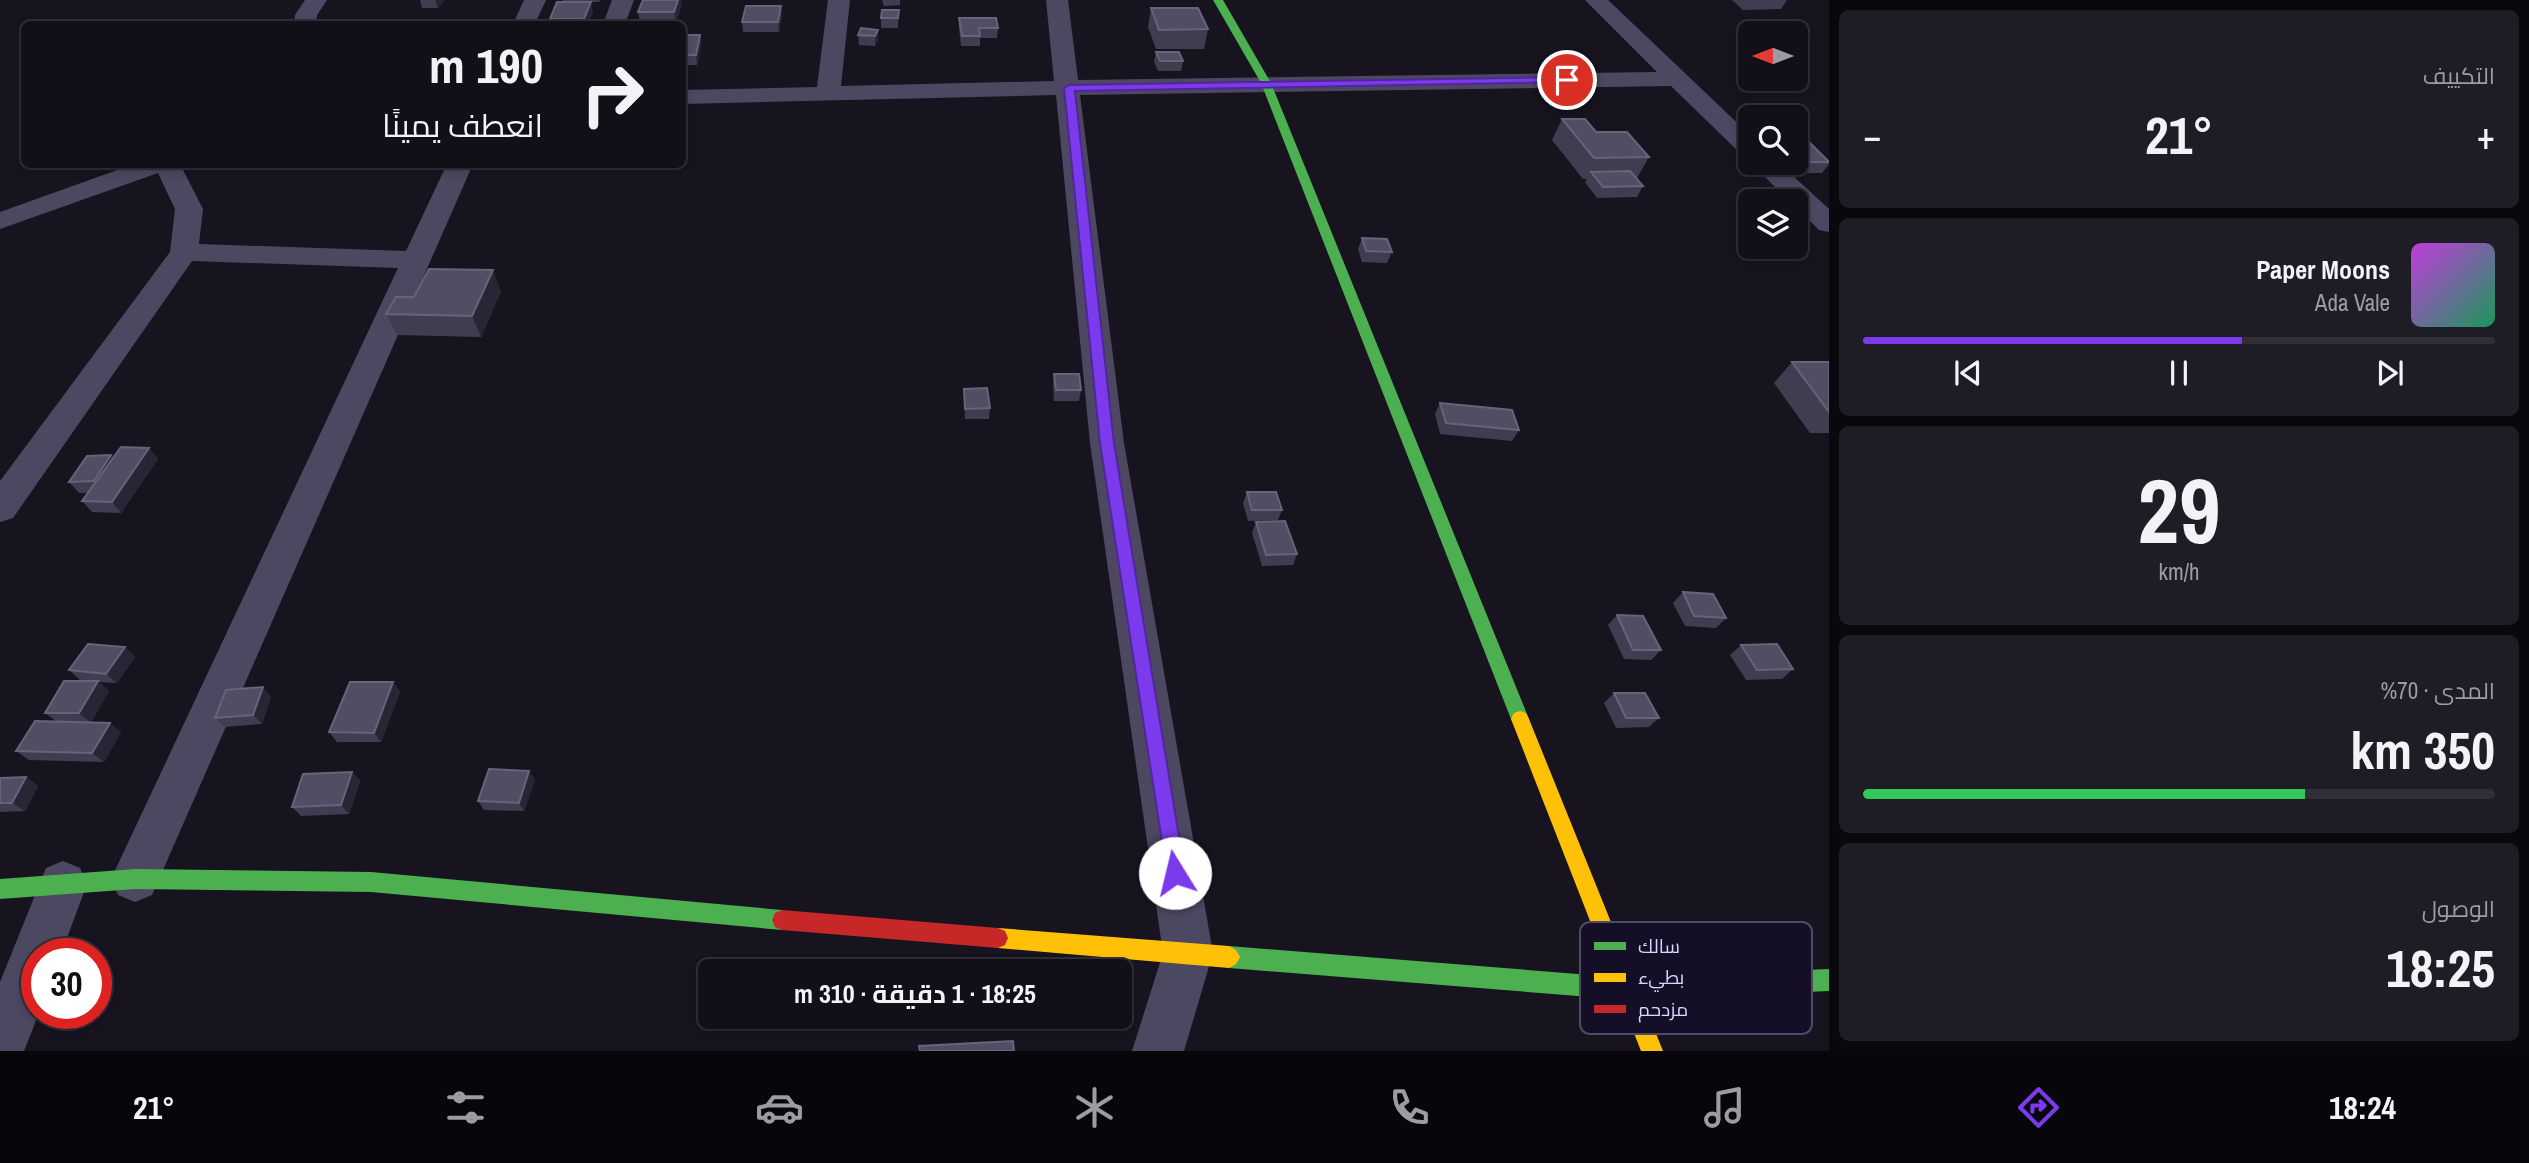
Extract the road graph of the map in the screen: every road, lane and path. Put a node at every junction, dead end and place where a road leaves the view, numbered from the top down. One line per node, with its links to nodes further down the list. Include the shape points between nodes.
1 (316, 0): 8 (street)
2 (535, 0): 9 (street)
3 (623, 0): 10 (street)
4 (839, 0): 14 (street)
5 (1058, 0): 13 (street)
6 (1218, 0): 12 (street)
7 (1596, 0): 11 (street)
8 (305, 21)
9 (525, 21)
10 (615, 21)
11 (1676, 79): 12 (street); 16 (street)
12 (1266, 83): 13 (street); 29 (street)
13 (1069, 88): 14 (street); 30 (street, via 1107,443)
14 (828, 94): 15 (street)
15 (686, 97)
16 (1738, 138)
17 (149, 168): 21 (street)
18 (169, 168): 23 (street, via 189,209)
19 (458, 168): 24 (street)
20 (1777, 175): 22 (street)
21 (0, 221)
22 (1829, 224)
23 (184, 252): 24 (street); 25 (street)
24 (417, 260): 26 (street)
25 (0, 508)
26 (135, 879): 27 (street); 30 (street, via 371,882)
27 (63, 884): 28 (street); 33 (street)
28 (0, 889)
29 (1601, 922)
30 (1188, 953): 31 (street); 34 (street)
31 (1580, 985)
32 (1645, 1034): 35 (street)
33 (0, 1047)
34 (1158, 1051)
35 (1652, 1051)

